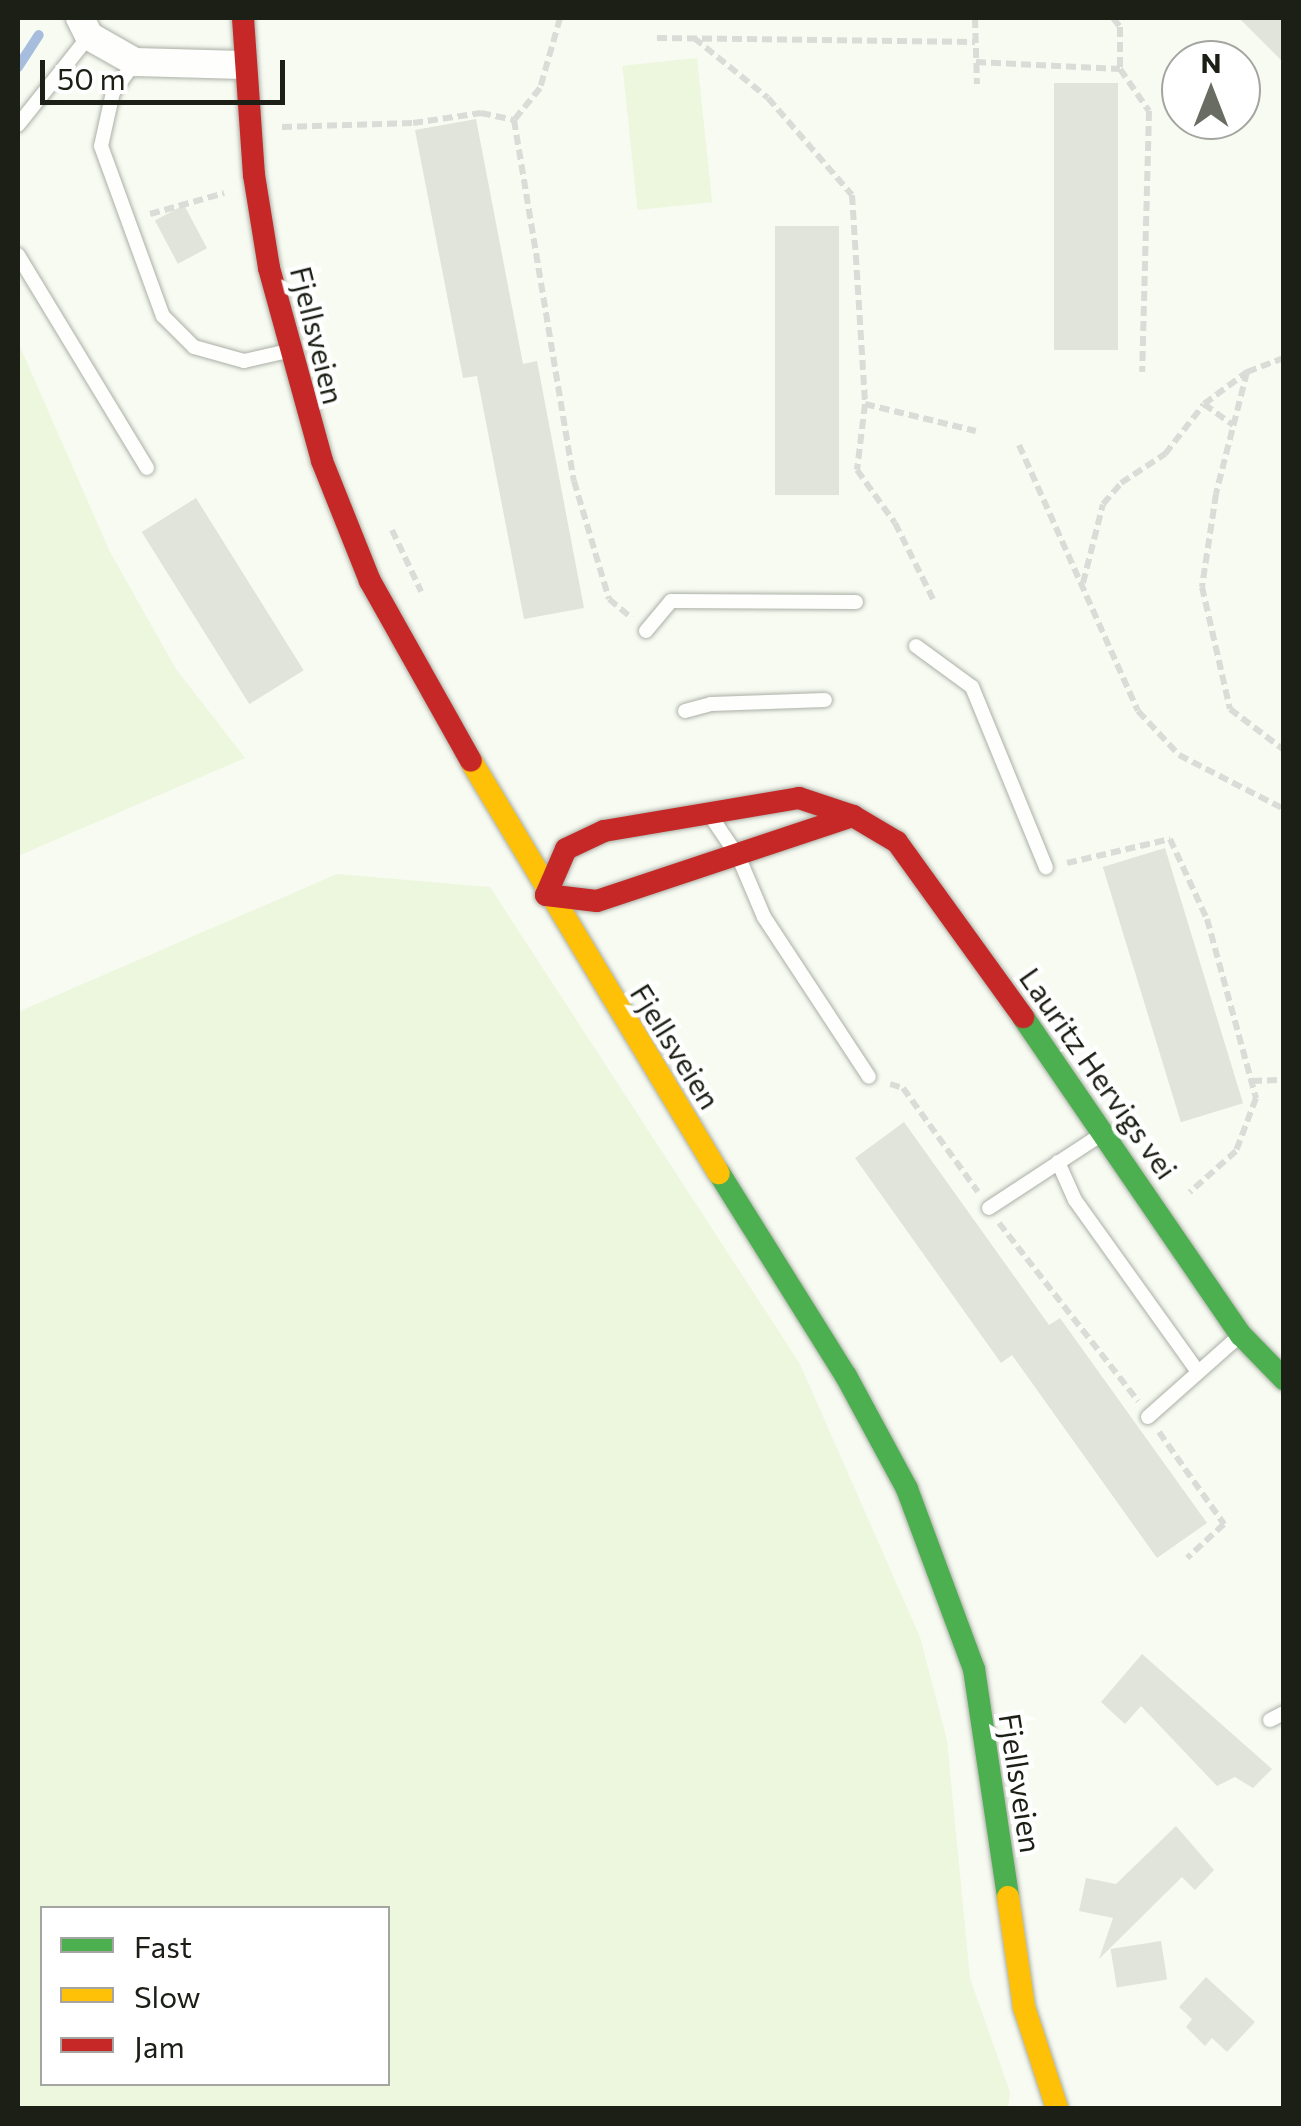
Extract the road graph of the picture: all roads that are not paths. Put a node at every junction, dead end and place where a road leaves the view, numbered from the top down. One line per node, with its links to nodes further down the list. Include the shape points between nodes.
1 (243, 18): 4 (main road, Fjellsveien)
2 (84, 27): 3 (street); 5 (lane)
3 (135, 62): 4 (street); 7 (lane, via 112,92 102,146 163,316 194,347 244,362)
4 (243, 65): 7 (main road, Fjellsveien, via 254,175)
5 (18, 125)
6 (18, 255): 8 (lane)
7 (289, 351): 18 (main road, Fjellsveien, via 322,461 370,582)
8 (146, 468)
9 (856, 602): 10 (lane, via 671,601)
10 (646, 631)
11 (916, 646): 17 (lane, via 972,687)
12 (825, 700): 13 (lane)
13 (685, 711)
14 (706, 810): 15 (main road, Lauritz Hervigs vei, via 799,798); 16 (lane); 18 (main road, Lauritz Hervigs vei, via 604,831 566,849)
15 (853, 816): 16 (main road); 20 (main road, Lauritz Hervigs vei, via 897,842)
16 (738, 858): 18 (main road, via 597,901); 19 (lane, via 764,916)
17 (1046, 867)
18 (546, 895): 27 (main road, Fjellsveien, via 846,1376 907,1489 974,1669 1024,2007)
19 (869, 1077)
20 (1105, 1131): 21 (lane); 23 (main road, Lauritz Hervigs vei)
21 (1058, 1162): 22 (lane); 24 (lane, via 1075,1200)
22 (989, 1208)
23 (1241, 1334): 24 (lane); 25 (main road, Lauritz Hervigs vei)
24 (1198, 1372): 26 (lane)
25 (1284, 1379)
26 (1148, 1417)
27 (1057, 2108)

